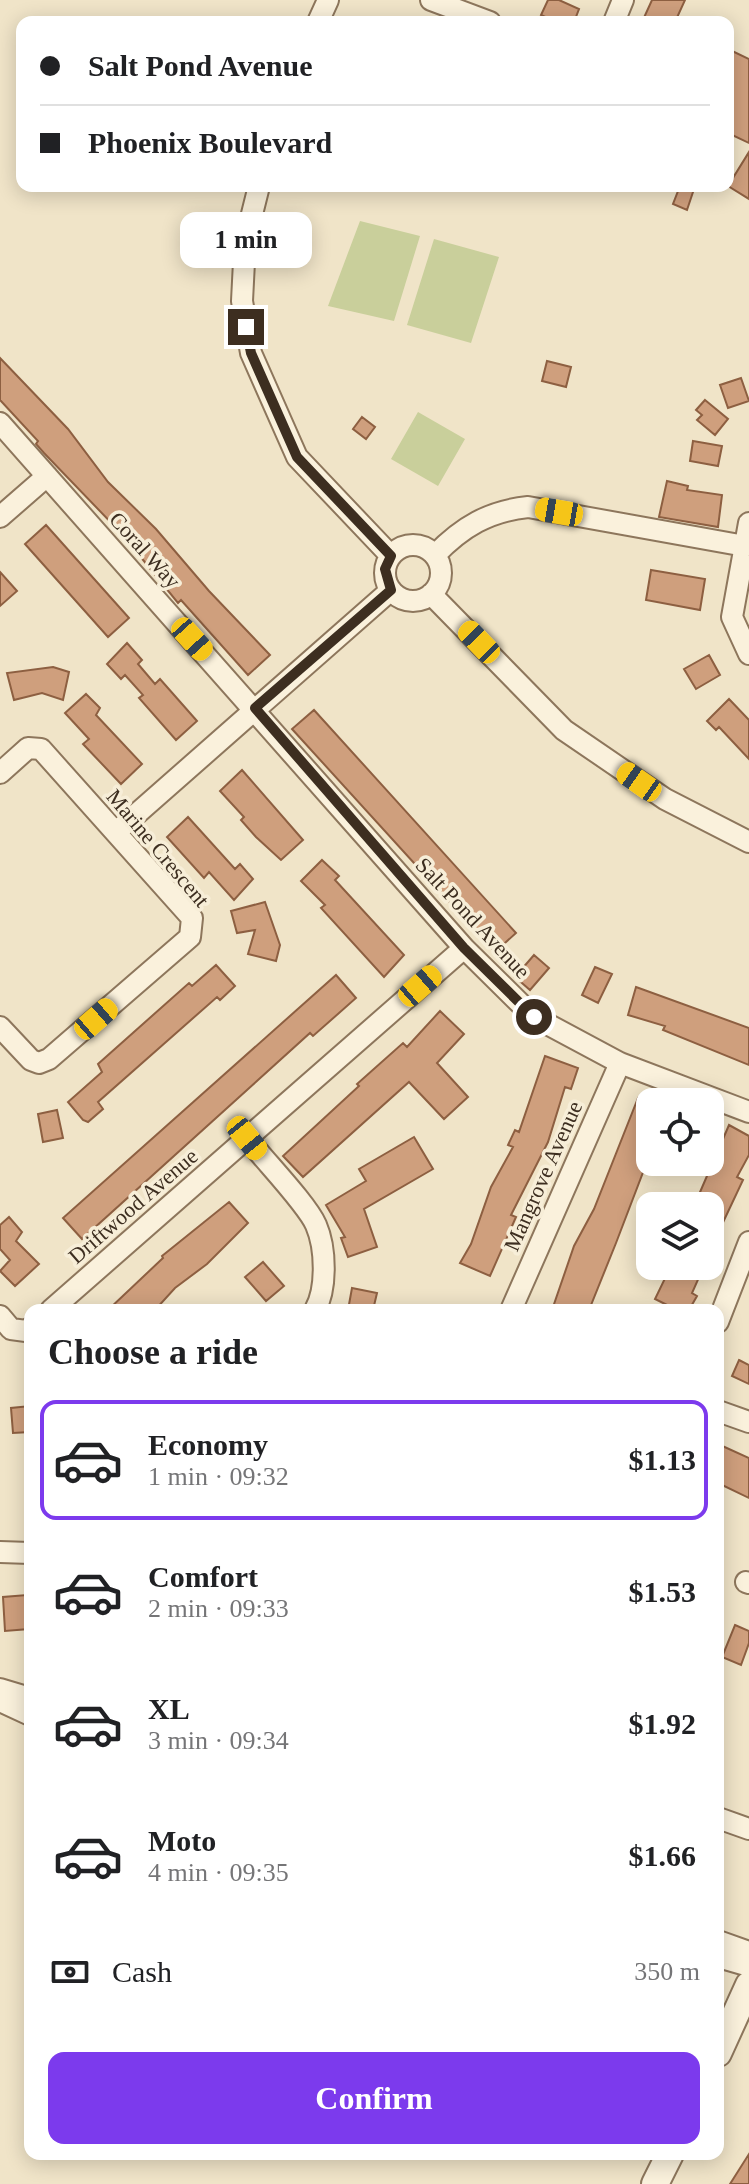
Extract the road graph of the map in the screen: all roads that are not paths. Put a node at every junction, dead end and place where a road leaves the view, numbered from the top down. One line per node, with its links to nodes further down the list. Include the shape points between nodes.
1 (431, 0): 2 (street)
2 (474, 16)
3 (258, 192): 10 (street, via 245,242 242,301 251,353 297,457)
4 (0, 423): 5 (street, Coral Way)
5 (47, 476): 6 (street); 14 (street, Coral Way)
6 (0, 517)
7 (749, 523): 8 (street)
8 (745, 546): 9 (street, via 528,507 474,521); 13 (street, via 732,617)
9 (435, 555): 10 (street, via 412,545); 12 (street, via 441,571)
10 (391, 556): 11 (street, via 385,569)
11 (391, 590): 12 (street, via 410,601); 14 (street)
12 (431, 594): 17 (street, via 564,730 665,799)
13 (749, 654)
14 (255, 708): 16 (street); 18 (street, Salt Pond Avenue)
15 (0, 773): 16 (street, Marine Crescent, via 28,748 41,749)
16 (116, 832): 19 (street, Marine Crescent, via 192,918 190,937 49,1059 31,1060)
17 (749, 842)
18 (464, 948): 20 (street, Salt Pond Avenue, via 534,1017); 22 (street, Driftwood Avenue)
19 (0, 1027)
20 (620, 1063): 21 (street, Salt Pond Avenue); 26 (street, Mangrove Avenue)
21 (749, 1112)
22 (247, 1138): 24 (street, Driftwood Avenue); 25 (street, via 316,1225 323,1258)
23 (749, 1242): 27 (street)
24 (58, 1304)
25 (319, 1304)
26 (514, 1304)
27 (724, 1307)
28 (0, 1316): 29 (street, via 11,1329)
29 (24, 1331)
30 (724, 1413): 31 (street)
31 (749, 1422)
32 (0, 1552): 33 (street)
33 (24, 1553)
34 (0, 1689): 35 (street)
35 (24, 1696)
36 (0, 1701): 37 (street)
37 (24, 1712)
38 (724, 1820): 39 (street)
39 (749, 1829)
40 (724, 1943): 41 (street)
41 (749, 1952)
42 (724, 1959): 43 (street)
43 (749, 1966)
44 (749, 1985): 45 (street)
45 (724, 2040)
46 (667, 2160): 47 (street)
47 (655, 2184)

